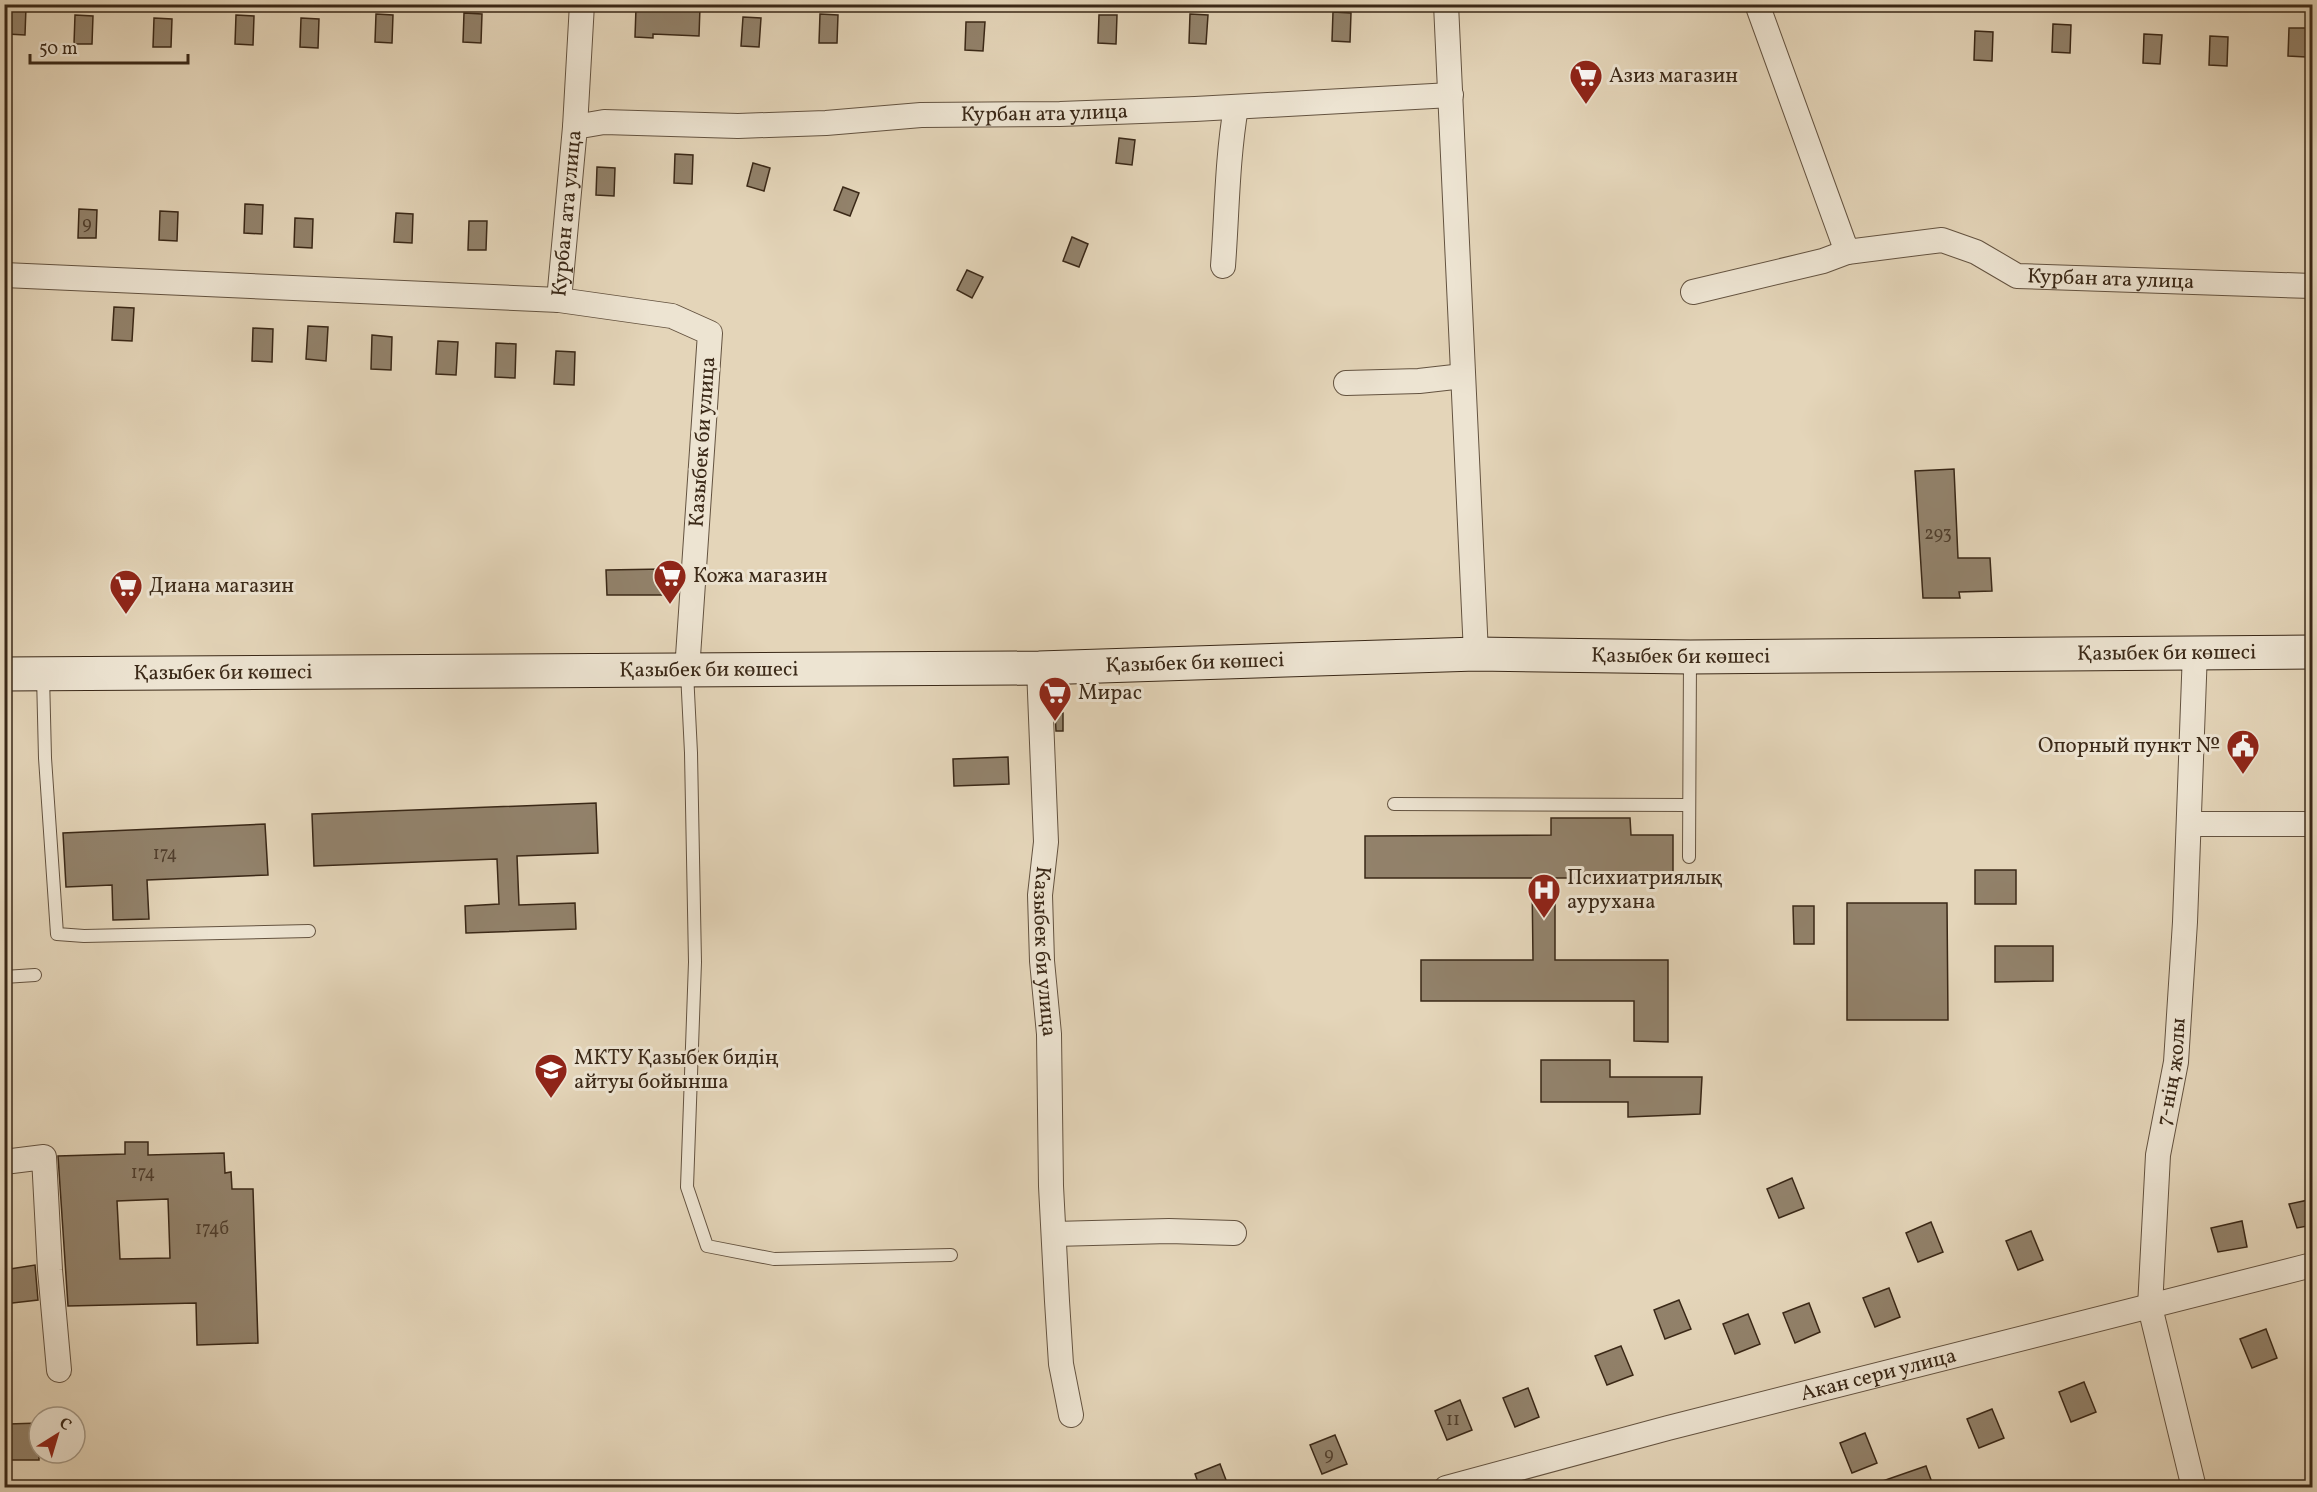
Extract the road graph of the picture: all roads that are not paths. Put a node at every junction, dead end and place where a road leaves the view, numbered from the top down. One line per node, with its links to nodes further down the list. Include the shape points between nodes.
1 (582, 4): 6 (street)
2 (1446, 4): 4 (street)
3 (1757, 4): 7 (street)
4 (1451, 95): 5 (street, Курбан ата улица); 13 (street)
5 (1236, 107): 6 (street, Курбан ата улица, via 921,115 738,126 604,122); 8 (street, via 1229,150)
6 (574, 127): 12 (street, Курбан ата улица)
7 (1847, 252): 10 (street, Курбан ата улица, via 1942,240 1976,252 2017,276); 11 (street, Курбан ата улица)
8 (1223, 266)
9 (4, 275): 12 (street, Курбан ата улица)
10 (2313, 286)
11 (1693, 292)
12 (559, 300): 20 (street, Казыбек би улица, via 672,316 710,333)
13 (1463, 376): 14 (street); 17 (street)
14 (1346, 383)
15 (2195, 651): 16 (main road, Қазыбек би көшесі); 18 (main road, Қазыбек би көшесі); 25 (street, 7-нің жолы)
16 (2313, 652)
17 (1476, 654): 18 (main road, Қазыбек би көшесі); 19 (main road, Қазыбек би көшесі)
18 (1690, 657): 24 (lane)
19 (1039, 668): 20 (main road, Қазыбек би көшесі); 33 (street, Казыбек би улица, via 1046,842 1040,895 1041,950 1049,1034)
20 (687, 671): 21 (main road, Қазыбек би көшесі); 34 (lane, via 695,962 687,1187 707,1246 774,1259)
21 (42, 673): 22 (main road, Қазыбек би көшесі); 28 (lane, via 57,934)
22 (4, 674)
23 (1394, 804): 24 (lane)
24 (1689, 805): 27 (lane)
25 (2189, 824): 26 (street); 36 (street, 7-нің жолы, via 2176,1062 2158,1155)
26 (2313, 824)
27 (1689, 857)
28 (309, 931)
29 (35, 975): 30 (lane)
30 (4, 977)
31 (4, 1162): 37 (street, via 44,1157)
32 (1234, 1233): 33 (street)
33 (1054, 1234): 38 (street, Казыбек би улица, via 1061,1364)
34 (951, 1255)
35 (2313, 1265): 36 (street, Акан сери улица)
36 (2150, 1307): 39 (street, Акан сери улица); 40 (street, 7-нің жолы)
37 (59, 1370)
38 (1071, 1415)
39 (1446, 1488)
40 (2194, 1488)

